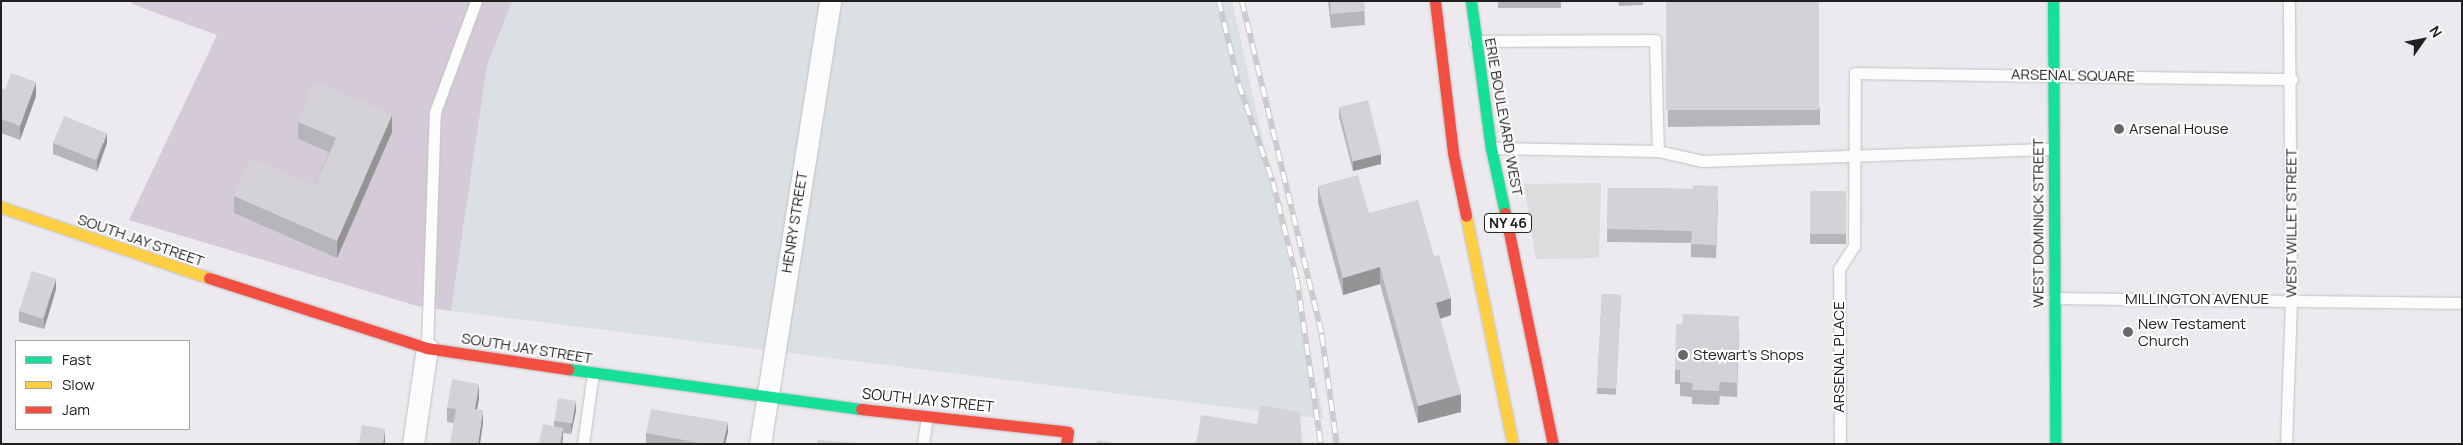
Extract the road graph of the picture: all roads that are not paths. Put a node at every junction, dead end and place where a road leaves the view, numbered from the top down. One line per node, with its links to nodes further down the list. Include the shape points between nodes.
1 (476, 1): 18 (lane, via 435,112)
2 (830, 1): 20 (street, HENRY STREET)
3 (1435, 1): 27 (street, NY 46, via 1453,153)
4 (1471, 1): 7 (street, ERIE BOULEVARD WEST / NY 46)
5 (2053, 1): 8 (street, WEST DOMINICK STREET)
6 (2289, 1): 9 (lane, WEST WILLET STREET)
7 (1475, 41): 10 (street, ERIE BOULEVARD WEST / NY 46); 12 (lane, via 1654,40)
8 (2054, 75): 9 (lane, ARSENAL SQUARE); 11 (street, WEST DOMINICK STREET); 13 (lane, ARSENAL SQUARE, via 1855,73)
9 (2292, 80): 16 (lane, WEST WILLET STREET)
10 (1491, 148): 12 (lane); 28 (street, ERIE BOULEVARD WEST / NY 46)
11 (2052, 149): 13 (lane); 15 (street, WEST DOMINICK STREET)
12 (1658, 151): 13 (lane, via 1702,161)
13 (1853, 157): 29 (lane, ARSENAL PLACE, via 1854,246 1839,269)
14 (1, 207): 18 (street, SOUTH JAY STREET, via 100,243)
15 (2052, 298): 16 (lane, MILLINGTON AVENUE); 30 (street, WEST DOMINICK STREET)
16 (2291, 300): 17 (lane, MILLINGTON AVENUE); 31 (lane, WEST WILLET STREET)
17 (2462, 303)
18 (427, 348): 19 (street, SOUTH JAY STREET); 22 (street)
19 (593, 373): 20 (street, SOUTH JAY STREET); 23 (lane)
20 (767, 398): 21 (street, SOUTH JAY STREET); 24 (street, HENRY STREET)
21 (928, 415): 25 (lane); 26 (street, SOUTH JAY STREET, via 1068,432)
22 (413, 444)
23 (584, 444)
24 (760, 444)
25 (923, 444)
26 (1066, 444)
27 (1513, 444)
28 (1553, 444)
29 (1840, 444)
30 (2055, 444)
31 (2286, 444)

